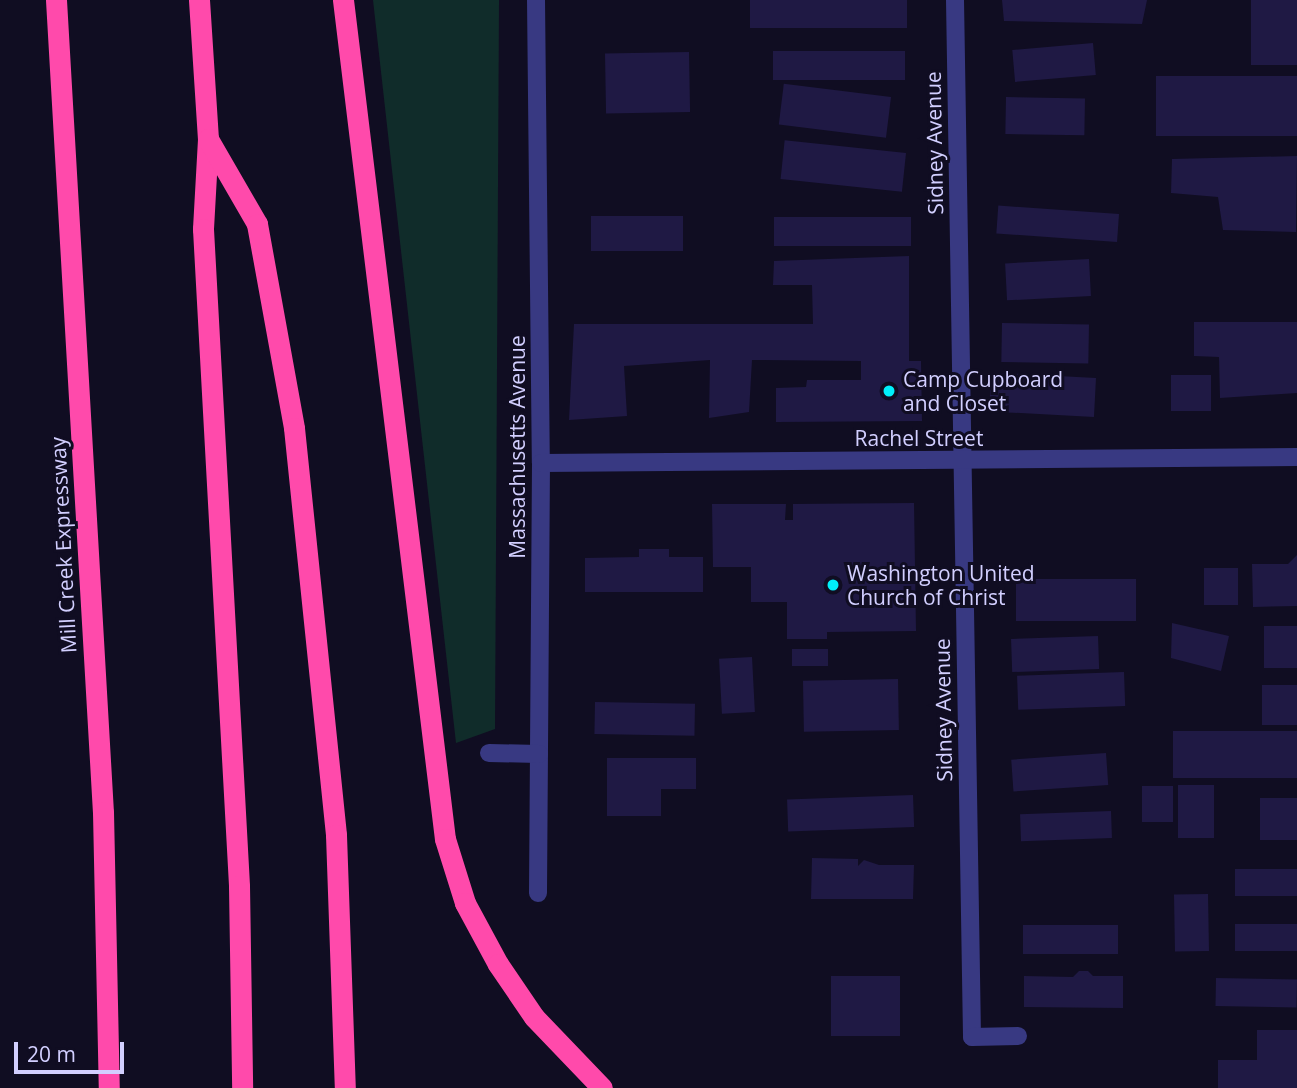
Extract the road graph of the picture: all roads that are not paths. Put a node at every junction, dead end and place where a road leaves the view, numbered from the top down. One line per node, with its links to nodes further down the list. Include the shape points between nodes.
1 (56, 0): 14 (highway, Mill Creek Expressway, via 103,813)
2 (199, 0): 6 (highway)
3 (343, 0): 17 (highway, via 444,839 465,903 498,964 534,1017)
4 (536, 0): 9 (street, Massachusetts Avenue)
5 (955, 0): 8 (street, Sidney Avenue)
6 (208, 139): 15 (highway, via 203,229 239,886); 16 (highway, via 257,224 294,428 336,835)
7 (1297, 457): 8 (street, Rachel Street)
8 (961, 461): 9 (street, Rachel Street); 13 (street, Sidney Avenue, via 972,1037)
9 (541, 463): 11 (street, Massachusetts Avenue)
10 (489, 753): 11 (street)
11 (539, 754): 12 (street, Massachusetts Avenue)
12 (538, 893)
13 (1018, 1036)
14 (109, 1088)
15 (242, 1088)
16 (345, 1088)
17 (602, 1088)

